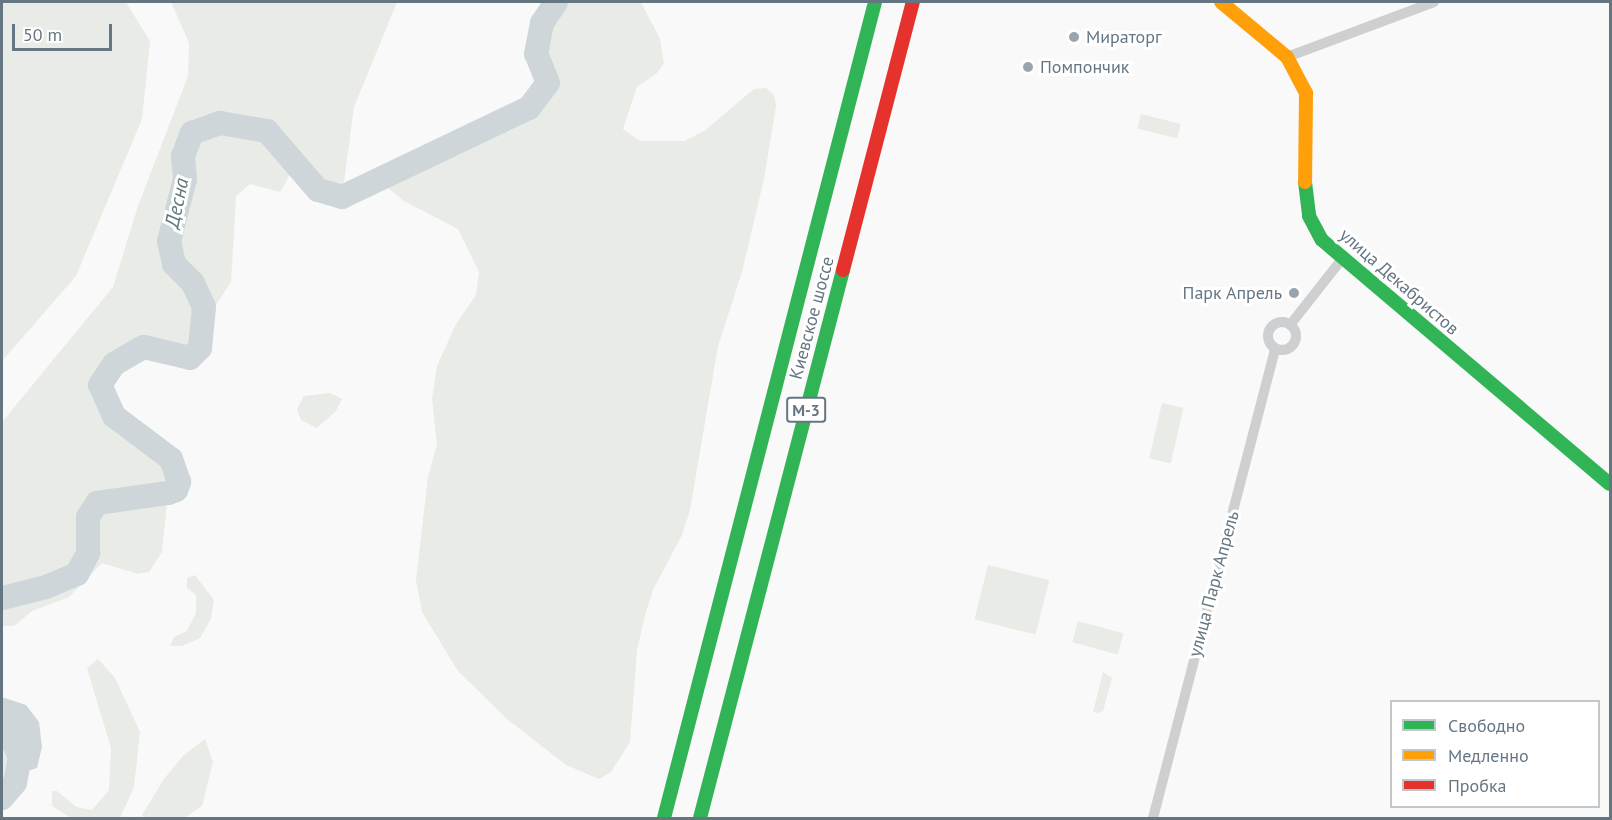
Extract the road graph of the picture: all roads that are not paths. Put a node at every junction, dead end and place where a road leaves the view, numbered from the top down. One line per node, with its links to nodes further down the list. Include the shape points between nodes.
1 (875, 2): 10 (main road, Киевское шоссе / М-3)
2 (912, 2): 11 (main road, Киевское шоссе / М-3)
3 (1221, 2): 5 (main road, улица Декабристов)
4 (1434, 2): 5 (street)
5 (1287, 57): 6 (main road, улица Декабристов, via 1308,102 1305,195 1309,216 1322,240)
6 (1342, 259): 7 (street, улица Парк Апрель); 9 (main road, улица Декабристов)
7 (1290, 325): 8 (street, via 1296,333 1294,343 1287,350); 8 (street, улица Парк Апрель, via 1281,322 1270,328 1268,340)
8 (1275, 349): 12 (street, улица Парк Апрель)
9 (1611, 484)
10 (664, 819)
11 (700, 819)
12 (1152, 819)

